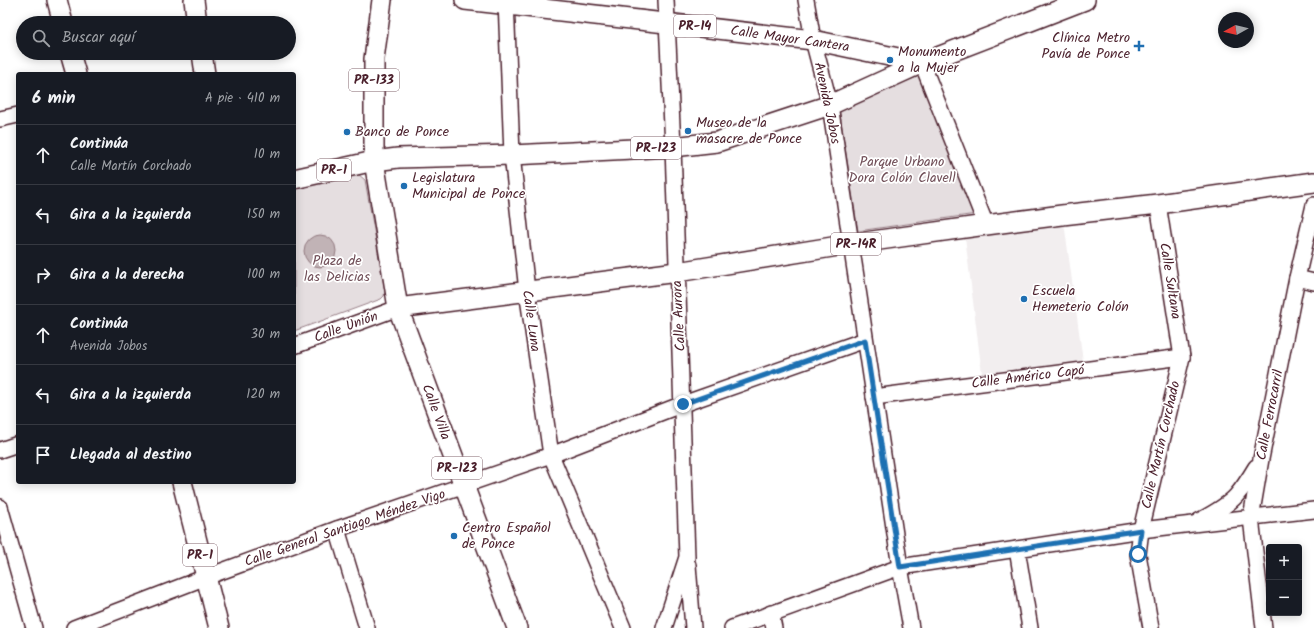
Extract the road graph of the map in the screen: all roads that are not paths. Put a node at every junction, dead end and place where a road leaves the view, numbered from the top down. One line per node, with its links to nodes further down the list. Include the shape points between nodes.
1 (57, 0): 9 (main road)
2 (194, 0): 10 (main road)
3 (382, 0): 23 (main road, PR-133, via 374,59)
4 (465, 0): 8 (main road, Calle Mayor Cantera / PR-14)
5 (666, 0): 11 (street, Calle Aurora)
6 (806, 0): 12 (street, Avenida Jobos)
7 (1085, 0): 15 (main road)
8 (506, 3): 11 (main road, Calle Mayor Cantera / PR-14); 22 (street, Calle Luna)
9 (61, 16)
10 (197, 16)
11 (668, 23): 12 (main road, Calle Mayor Cantera / PR-14); 21 (street, Calle Aurora)
12 (813, 40): 15 (main road, Calle Mayor Cantera / PR-14); 18 (street, Avenida Jobos)
13 (72, 60): 16 (main road)
14 (203, 60): 17 (main road)
15 (922, 63): 18 (main road, PR-123); 28 (street)
16 (75, 72)
17 (205, 72)
18 (830, 105): 21 (main road, PR-123, via 717,142); 29 (street, Avenida Jobos)
19 (16, 115): 20 (street)
20 (0, 119)
21 (673, 147): 22 (main road, PR-123); 30 (street, Calle Aurora)
22 (512, 155): 23 (main road, PR-123); 33 (street, Calle Luna)
23 (374, 161): 24 (main road, PR-1); 34 (main road, PR-133)
24 (296, 179)
25 (1314, 182): 26 (main road, PR-14R)
26 (1158, 204): 28 (main road, PR-14R); 37 (street, Calle Sultana)
27 (1314, 205): 31 (street, Calle Ferrocarril)
28 (986, 225): 29 (main road, PR-14R)
29 (851, 244): 30 (main road, PR-14R); 35 (street, Avenida Jobos)
30 (677, 272): 33 (main road, PR-14R); 39 (street, Calle Aurora)
31 (1297, 278): 32 (street); 43 (street, Calle Ferrocarril)
32 (1314, 282)
33 (527, 291): 34 (main road, PR-14R); 42 (street, Calle Luna)
34 (398, 308): 36 (street, Calle Unión / PR-14R); 45 (main road, Calle Villa / PR-123)
35 (865, 340): 38 (street, Avenida Jobos); 39 (street, Calle General Santiago Méndez Vigo)
36 (296, 345)
37 (1182, 357): 38 (street, Calle Américo Capó); 51 (street, Calle Martín Corchado)
38 (874, 397): 54 (street, Avenida Jobos)
39 (683, 404): 42 (street, Calle General Santiago Méndez Vigo); 53 (street, Calle Aurora)
40 (16, 445): 41 (street)
41 (0, 450)
42 (551, 455): 45 (street, Calle General Santiago Méndez Vigo); 62 (street, Calle Luna)
43 (1261, 459): 48 (street, Calle Ferrocarril); 49 (street, via 1236,496)
44 (183, 484): 55 (main road, PR-1)
45 (464, 486): 50 (street, Calle General Santiago Méndez Vigo); 61 (main road, Calle Villa / PR-123)
46 (0, 507): 57 (street)
47 (1314, 510): 48 (street)
48 (1251, 518): 49 (street); 69 (street, Calle Ferrocarril)
49 (1196, 523): 51 (street)
50 (337, 529): 55 (street, Calle General Santiago Méndez Vigo); 60 (street)
51 (1141, 530): 52 (street); 68 (street, Calle Martín Corchado, via 1138,554)
52 (1017, 550): 54 (street); 67 (street)
53 (688, 557): 63 (street, Calle Aurora); 64 (street)
54 (900, 567): 56 (street); 66 (street, Avenida Jobos)
55 (206, 577): 58 (street, Calle General Santiago Méndez Vigo); 59 (main road, PR-1)
56 (772, 621): 65 (street)
57 (34, 628)
58 (74, 628)
59 (219, 628)
60 (367, 628)
61 (517, 628)
62 (623, 628)
63 (664, 628)
64 (693, 628)
65 (732, 628)
66 (910, 628)
67 (1030, 628)
68 (1151, 628)
69 (1264, 628)

